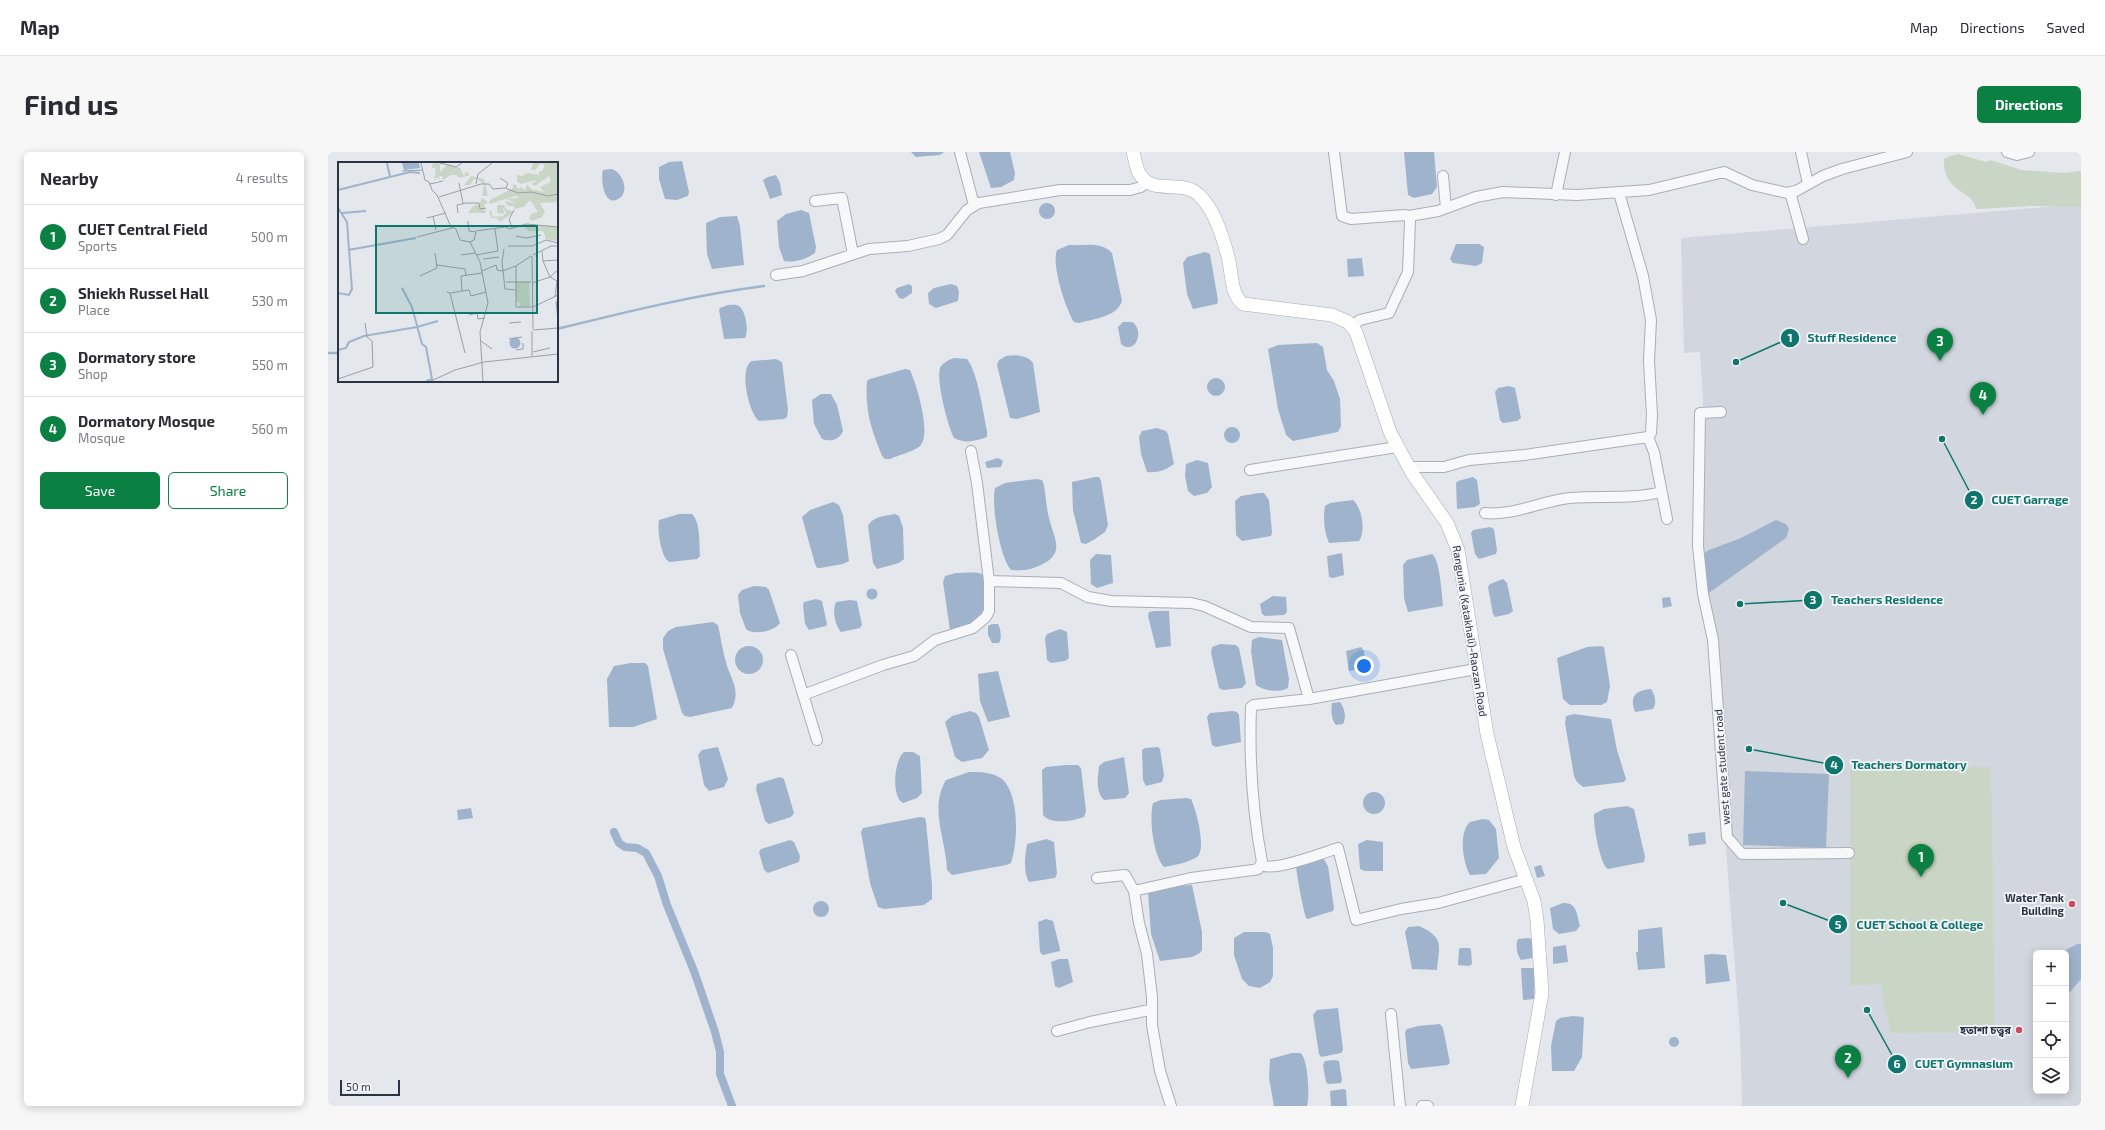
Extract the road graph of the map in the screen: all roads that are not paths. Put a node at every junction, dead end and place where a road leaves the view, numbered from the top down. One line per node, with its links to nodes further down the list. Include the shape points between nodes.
1 (960, 152): 16 (street)
2 (1133, 152): 10 (main road, via 1139,172)
3 (1334, 152): 18 (street, via 1342,216 1351,219)
4 (1565, 152): 14 (street)
5 (1801, 152): 11 (street)
6 (1907, 152): 11 (street, via 1842,169)
7 (2007, 152): 8 (street, via 2017,155)
8 (2029, 152)
9 (1443, 176): 17 (street)
10 (1147, 182): 16 (street, via 1130,190 1060,190); 22 (main road, Rangunia (Katakhali)-Raozan Road, via 1163,187 1187,187 1205,202 1224,244 1236,297 1243,304 1332,315 1343,318)
11 (1808, 184): 12 (street)
12 (1790, 192): 13 (street, via 1773,191 1752,185 1724,172 1649,190); 19 (street)
13 (1618, 193): 14 (street); 24 (street, via 1643,276 1651,320 1649,361 1652,415 1651,433)
14 (1556, 195): 17 (street, via 1503,192)
15 (815, 201): 20 (street, via 842,198)
16 (974, 205): 20 (street, via 959,218 947,235 939,239 908,246 869,249)
17 (1446, 208): 18 (street)
18 (1409, 216): 22 (street, via 1408,272 1389,313 1360,320)
19 (1803, 239)
20 (853, 254): 21 (street, via 803,271)
21 (776, 276)
22 (1352, 326): 25 (main road, Rangunia (Katakhali)-Raozan Road, via 1360,338 1377,395)
23 (1722, 412): 38 (street, west gate student road, via 1700,413 1698,546 1703,594 1713,640 1727,837 1742,854)
24 (1648, 437): 27 (street, via 1524,455 1469,460 1444,467); 29 (street, via 1654,452)
25 (1397, 447): 27 (main road, Rangunia (Katakhali)-Raozan Road); 28 (street)
26 (971, 452): 32 (street)
27 (1408, 467): 34 (main road, Rangunia (Katakhali)-Raozan Road, via 1453,534 1458,550)
28 (1250, 470)
29 (1662, 492): 30 (street, via 1644,496 1569,498 1506,513); 31 (street)
30 (1485, 513)
31 (1667, 519)
32 (989, 582): 35 (street, via 989,611 982,622 973,628 943,636 914,656); 36 (street, via 1061,583 1088,597 1111,601 1191,603 1252,627 1289,628)
33 (791, 655): 35 (street)
34 (1476, 669): 36 (street); 41 (main road, Rangunia (Katakhali)-Raozan Road, via 1495,768 1514,847)
35 (803, 695): 37 (street)
36 (1309, 699): 39 (street, via 1251,707 1252,800)
37 (817, 740)
38 (1849, 853)
39 (1261, 865): 41 (street, via 1265,868 1291,864 1338,848 1356,920 1401,909 1438,904); 42 (street, via 1253,870 1191,878)
40 (1097, 878): 42 (street, via 1125,875)
41 (1526, 879): 50 (main road, Rangunia (Katakhali)-Raozan Road, via 1534,901 1537,920 1542,993)
42 (1134, 890): 43 (street, via 1148,960 1152,997)
43 (1150, 1010): 45 (street); 46 (street, via 1160,1071)
44 (1391, 1014): 47 (street)
45 (1057, 1031)
46 (1171, 1106)
47 (1400, 1106)
48 (1422, 1106): 49 (street)
49 (1428, 1106)
50 (1522, 1106)

